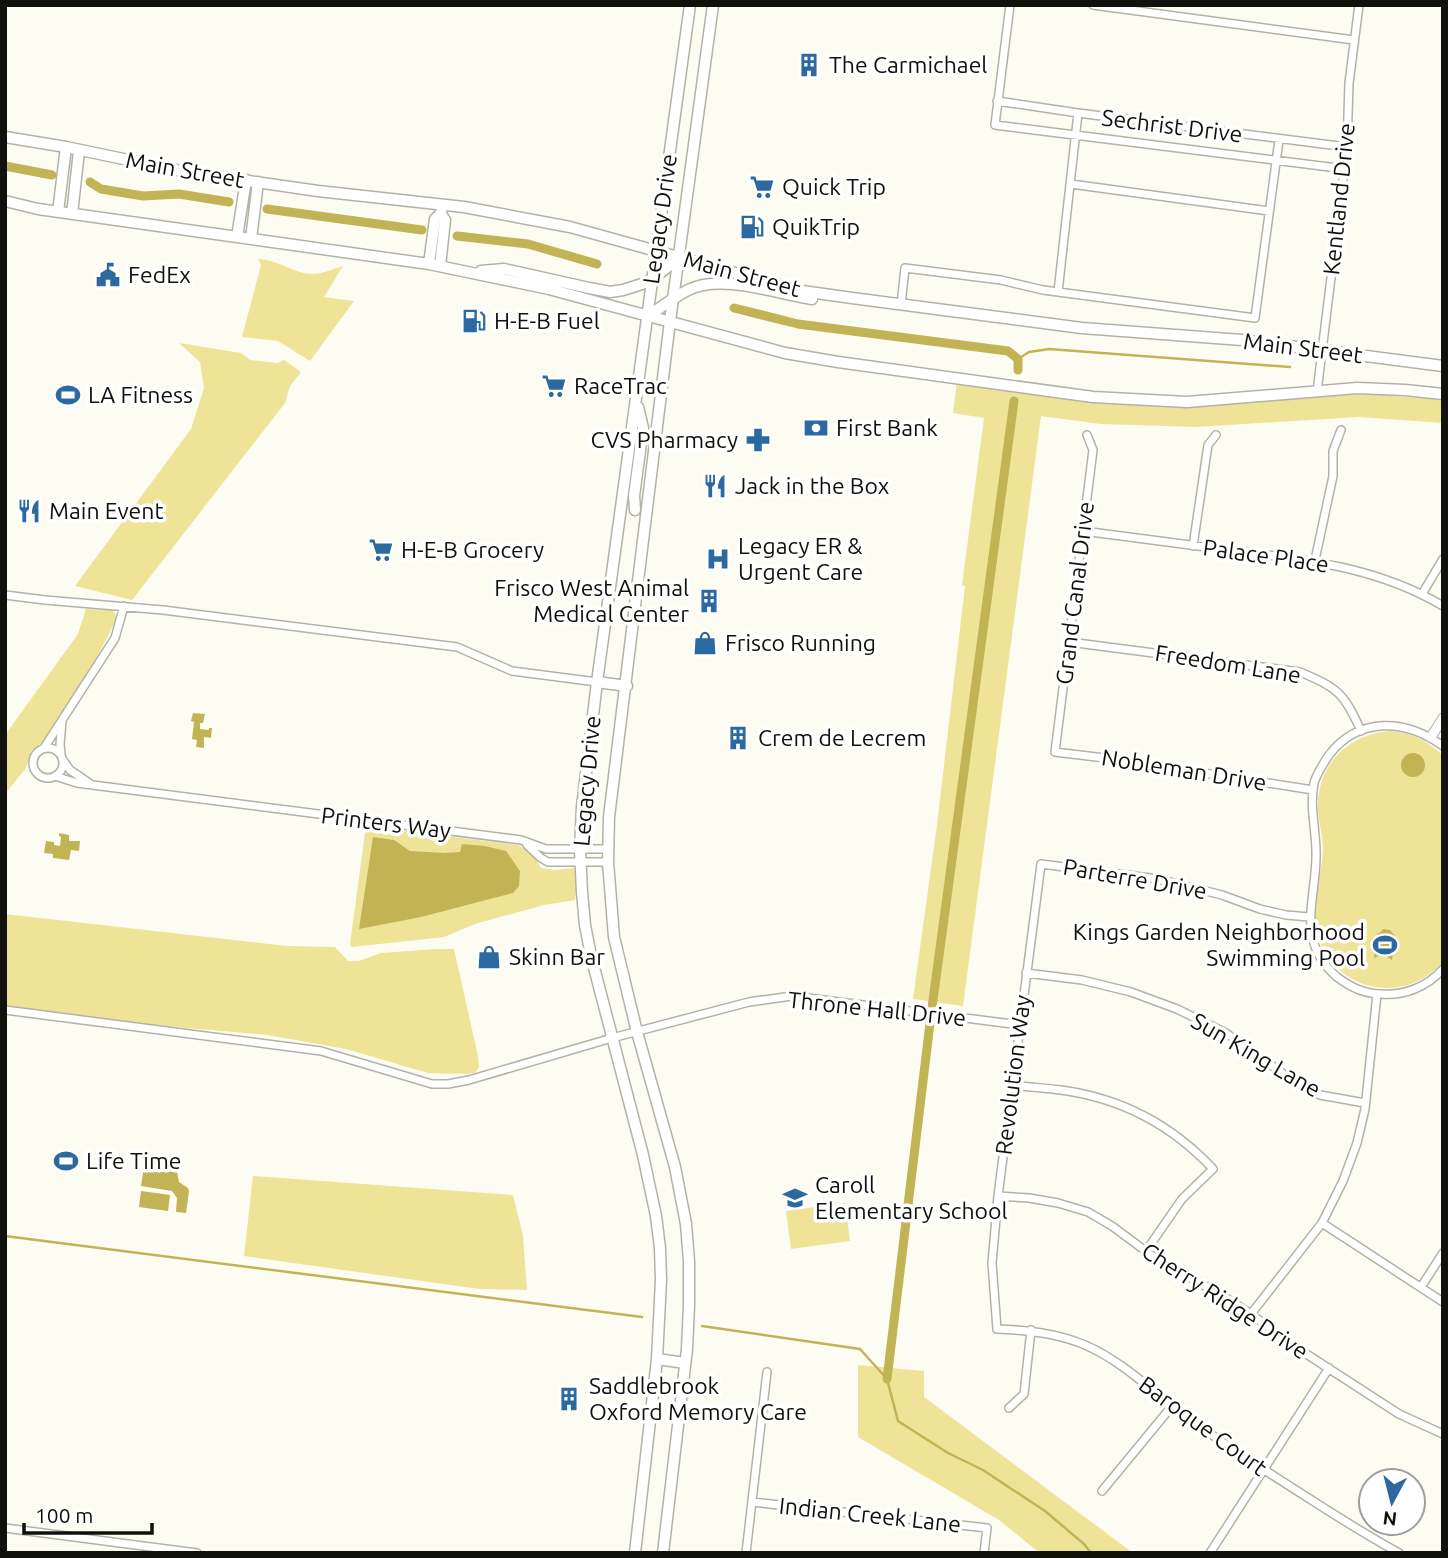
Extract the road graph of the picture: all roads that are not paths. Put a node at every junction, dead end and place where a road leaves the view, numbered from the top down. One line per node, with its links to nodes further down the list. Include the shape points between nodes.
1 (690, 5): 7 (main road, Legacy Drive)
2 (713, 5): 8 (main road, Legacy Drive)
3 (1010, 5): 9 (street)
4 (1093, 5): 6 (street)
5 (1359, 5): 6 (street, Kentland Drive)
6 (1354, 40): 15 (street, Kentland Drive)
7 (681, 71): 8 (main road); 29 (main road, Legacy Drive)
8 (704, 74): 30 (main road, Legacy Drive)
9 (997, 101): 10 (street, Sechrist Drive); 11 (street, Sechrist Drive, via 995,125)
10 (1079, 113): 11 (street); 13 (street, Sechrist Drive)
11 (1076, 135): 17 (street, Sechrist Drive); 21 (street)
12 (5, 137): 14 (main road, Main Street)
13 (1279, 140): 15 (street, Sechrist Drive); 17 (street)
14 (66, 147): 16 (main road, Main Street); 25 (main road)
15 (1347, 147): 18 (street, Kentland Drive)
16 (79, 151): 19 (main road, Main Street); 26 (main road)
17 (1276, 160): 18 (street, Sechrist Drive); 24 (street)
18 (1345, 169): 40 (street, Kentland Drive)
19 (246, 180): 20 (main road, Main Street); 27 (main road)
20 (258, 183): 23 (main road, Main Street); 28 (main road)
21 (1071, 184): 24 (street); 34 (street)
22 (5, 201): 25 (main road, Main Street)
23 (442, 210): 29 (main road, Main Street, via 464,207 570,227); 31 (main road, via 435,219)
24 (1269, 211): 34 (street, via 1255,318)
25 (58, 212): 26 (main road, Main Street)
26 (72, 214): 27 (main road, Main Street)
27 (237, 237): 28 (main road, Main Street)
28 (251, 239): 31 (main road, Main Street)
29 (655, 251): 30 (main road, Main Street); 33 (main road, Legacy Drive)
30 (679, 258): 33 (main road); 35 (main road, Main Street); 36 (main road, Legacy Drive)
31 (434, 265): 32 (main road, Main Street)
32 (471, 271): 33 (main road, via 504,269 610,292); 38 (main road, Main Street)
33 (652, 279): 38 (main road, Legacy Drive)
34 (1058, 292): 37 (street, via 905,268)
35 (852, 299): 36 (main road, via 826,302 715,284 689,289); 37 (main road, Main Street)
36 (673, 300): 38 (main road); 39 (main road, Legacy Drive)
37 (901, 304): 40 (main road, Main Street, via 1082,328)
38 (647, 317): 39 (main road, Main Street); 44 (main road, Legacy Drive)
39 (670, 321): 42 (main road, Main Street, via 785,353 1093,397 1187,402); 50 (main road, Legacy Drive)
40 (1322, 351): 41 (main road, Main Street); 42 (street, Kentland Drive)
41 (1443, 366)
42 (1317, 392): 43 (main road, Main Street, via 1375,388)
43 (1443, 394)
44 (635, 397): 48 (main road, Legacy Drive); 49 (main road, via 643,428)
45 (1341, 430): 54 (street, via 1333,451 1333,476)
46 (1087, 435): 51 (street, Grand Canal Drive, via 1093,450)
47 (1216, 435): 52 (street, via 1208,445)
48 (620, 508): 49 (main road); 60 (main road, Legacy Drive)
49 (635, 510): 50 (main road)
50 (648, 513): 61 (main road, Legacy Drive)
51 (1083, 531): 52 (street, Palace Place); 59 (street, Grand Canal Drive)
52 (1194, 546): 54 (street, Palace Place)
53 (1443, 559): 55 (street)
54 (1315, 561): 55 (street, Palace Place, via 1371,574)
55 (1422, 594): 58 (street, Palace Place)
56 (5, 595): 57 (street)
57 (124, 606): 60 (street, via 457,647 512,671); 63 (street, via 115,638)
58 (1443, 607)
59 (1069, 642): 64 (street, Freedom Lane, via 1300,672 1326,682 1343,696); 68 (street, Grand Canal Drive)
60 (597, 682): 61 (main road); 74 (main road, Legacy Drive)
61 (627, 686): 75 (main road, Legacy Drive)
62 (1443, 718): 65 (street)
63 (62, 720): 67 (street); 69 (street)
64 (1361, 731): 65 (street, via 1389,725); 72 (street, via 1337,746 1323,764)
65 (1431, 737): 66 (street)
66 (1443, 746)
67 (44, 748): 69 (street, via 54,749); 70 (street, via 33,758 35,771 46,778)
68 (1055, 752): 72 (street, Nobleman Drive)
69 (62, 757): 70 (street, via 62,769); 71 (street, via 70,770)
70 (55, 776): 71 (street, Printers Way)
71 (90, 784): 73 (street, Printers Way)
72 (1313, 790): 79 (street, via 1316,856)
73 (521, 840): 74 (street, Printers Way, via 545,849); 76 (street, via 548,862)
74 (580, 849): 75 (street, Printers Way); 76 (main road, Legacy Drive)
75 (607, 849): 77 (main road, Legacy Drive)
76 (580, 862): 77 (street); 86 (main road, Legacy Drive, via 585,925)
77 (607, 862): 85 (main road, Legacy Drive, via 614,937)
78 (1041, 864): 79 (street, Parterre Drive, via 1158,879 1260,909); 81 (street, Revolution Way)
79 (1309, 917): 82 (street, via 1313,942 1327,968 1355,988)
80 (1443, 969): 82 (street, via 1426,985 1402,993)
81 (1026, 973): 84 (street, Revolution Way); 88 (street, Sun King Lane, via 1094,983 1177,1009 1226,1033 1320,1095)
82 (1377, 994): 88 (street)
83 (5, 1010): 86 (street, Throne Hall Drive, via 308,1049 432,1084 469,1080)
84 (1020, 1025): 85 (street, Throne Hall Drive, via 792,996 749,1002); 87 (street, Revolution Way)
85 (637, 1032): 86 (street, Throne Hall Drive); 99 (main road, Legacy Drive, via 686,1224 689,1305)
86 (612, 1038): 98 (main road, Legacy Drive, via 656,1216 662,1280)
87 (1012, 1086): 89 (street, Revolution Way); 91 (street, via 1063,1090 1139,1113 1174,1133 1213,1169 1182,1199)
88 (1365, 1103): 90 (street, via 1357,1143)
89 (998, 1196): 91 (street, Cherry Ridge Drive, via 1058,1203 1088,1212); 96 (street, Revolution Way, via 992,1263)
90 (1322, 1223): 93 (street); 95 (street)
91 (1146, 1251): 95 (street, Cherry Ridge Drive)
92 (1443, 1253): 93 (street)
93 (1421, 1287): 94 (street)
94 (1443, 1302)
95 (1251, 1314): 100 (street, Cherry Ridge Drive)
96 (997, 1329): 97 (street, Baroque Court)
97 (1031, 1331): 102 (street, Baroque Court, via 1085,1345 1116,1362); 103 (street, via 1024,1394)
98 (657, 1359): 99 (main road); 110 (main road, Legacy Drive)
99 (685, 1363): 111 (main road, Legacy Drive)
100 (1329, 1368): 104 (street, Cherry Ridge Drive, via 1399,1414); 105 (street)
101 (767, 1373): 107 (street)
102 (1172, 1406): 105 (street, Baroque Court); 106 (street)
103 (1009, 1408)
104 (1443, 1434)
105 (1263, 1469): 114 (street); 115 (street, Baroque Court)
106 (1102, 1491)
107 (752, 1502): 112 (street); 113 (street, Indian Creek Lane, via 987,1528)
108 (5, 1528): 109 (street)
109 (197, 1553)
110 (635, 1553)
111 (663, 1553)
112 (746, 1553)
113 (984, 1553)
114 (1210, 1553)
115 (1399, 1553)

